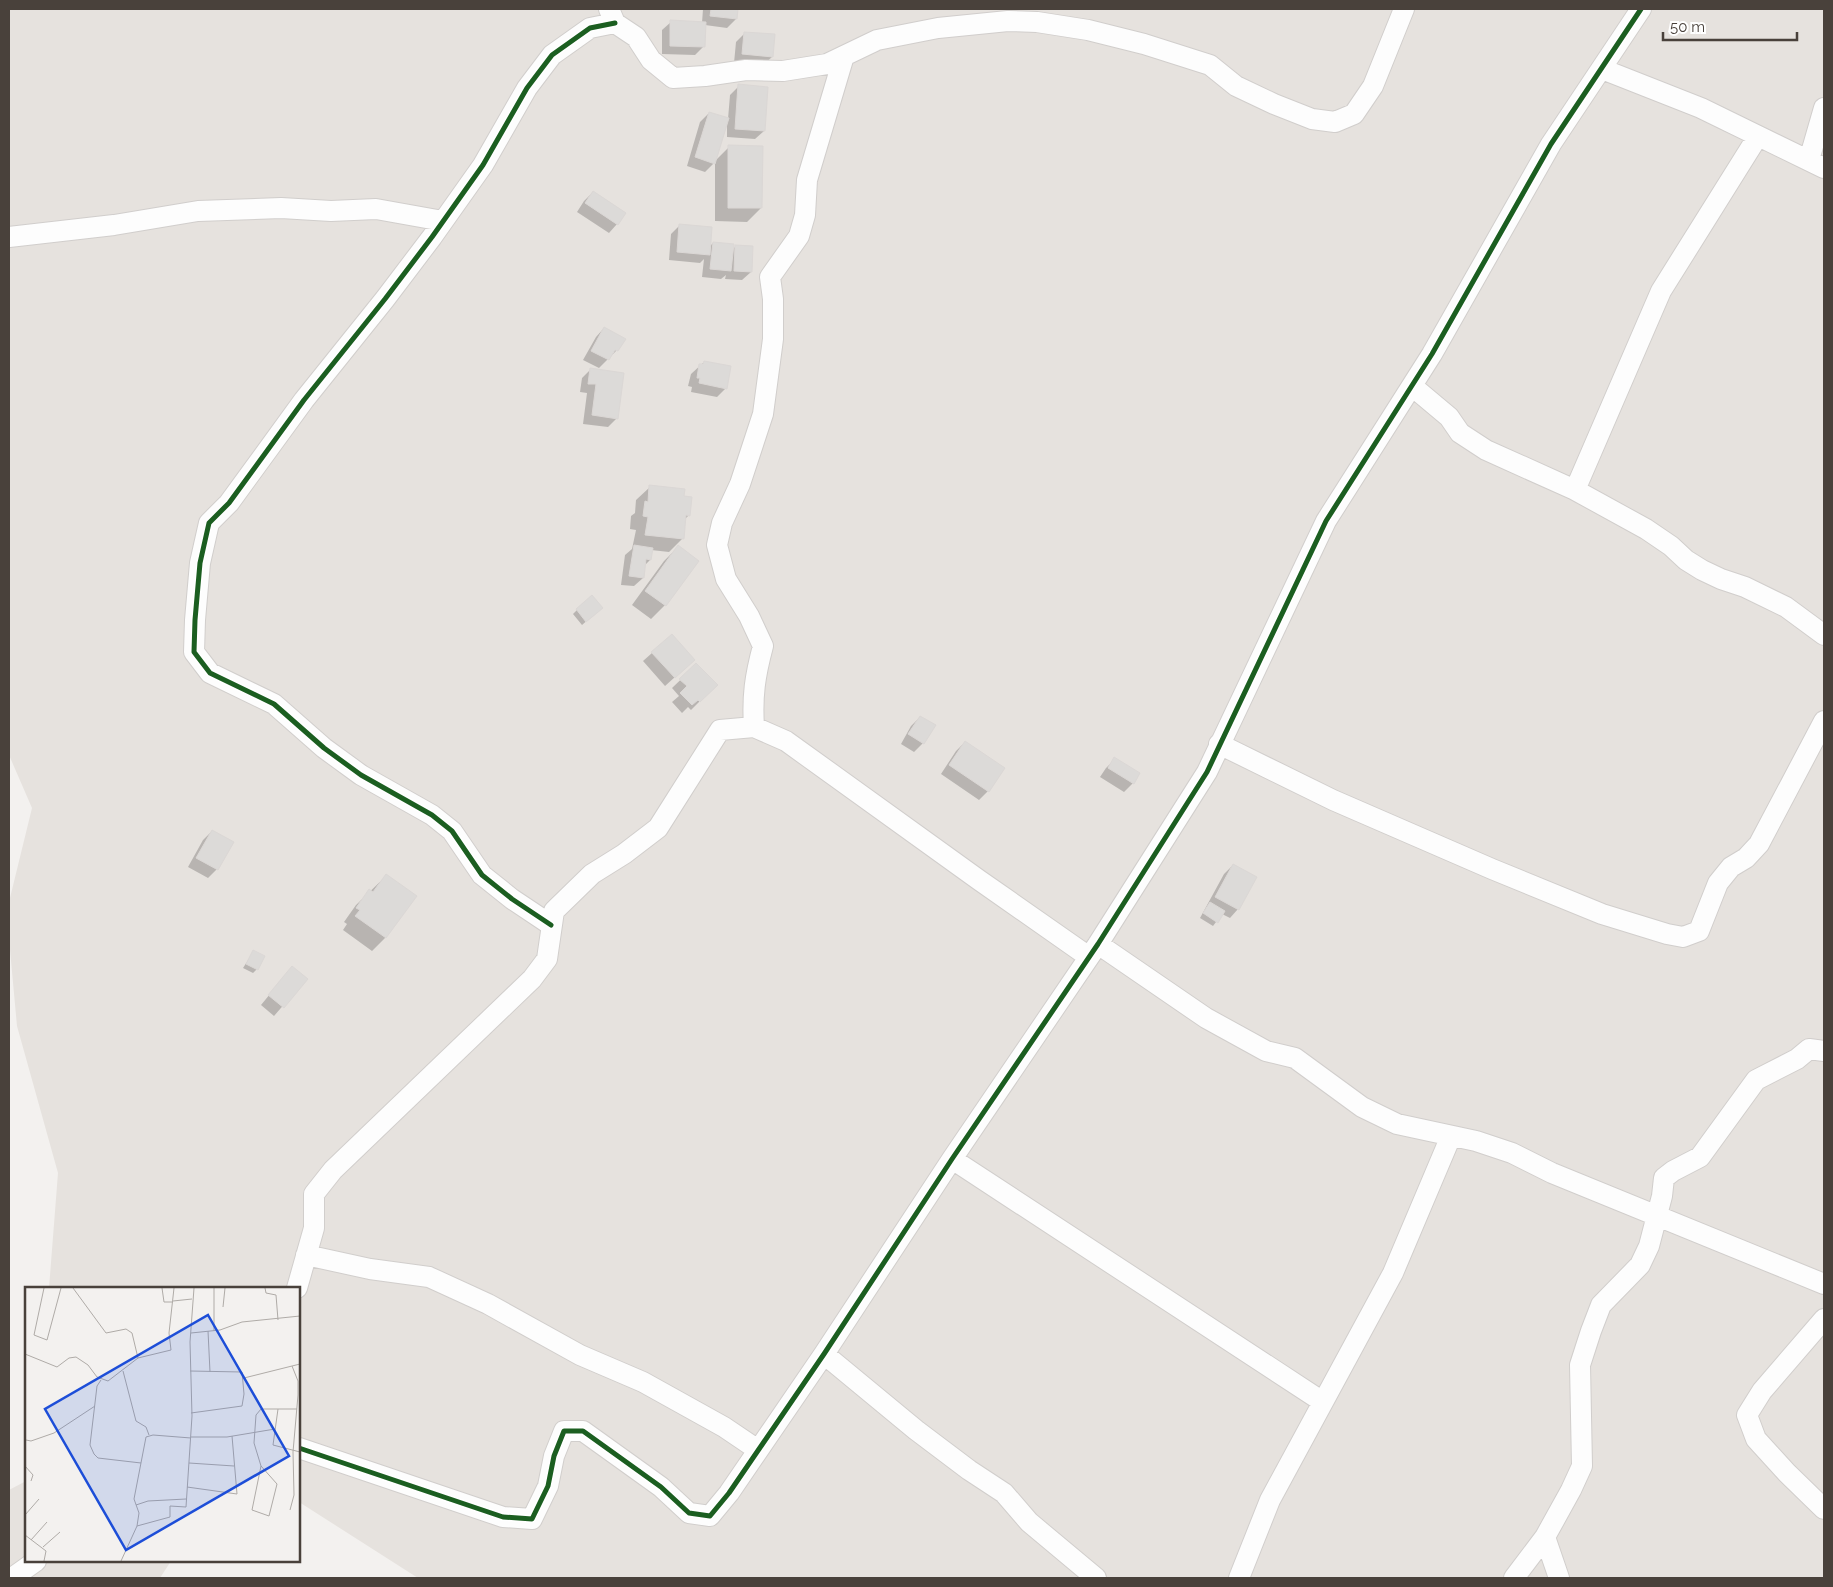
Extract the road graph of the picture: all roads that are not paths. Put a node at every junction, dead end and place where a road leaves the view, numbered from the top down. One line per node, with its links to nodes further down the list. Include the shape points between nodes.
1 (1404, 9): 4 (street, via 1373,86 1354,114 1335,122 1312,119 1274,104 1236,86 1210,65)
2 (1641, 9): 6 (street)
3 (612, 16): 5 (street, via 636,38 650,60 673,78 746,70 783,71 827,64); 10 (street, via 552,55 527,88 483,165)
4 (1038, 16): 5 (street, via 938,28 877,40)
5 (844, 56): 16 (street, via 807,180 805,215 799,236 770,277 773,339 764,414 740,484 722,523 717,545 726,579 763,646 752,700)
6 (1602, 69): 8 (street, via 1701,108); 12 (street, via 1551,144)
7 (1824, 108): 9 (street)
8 (1758, 136): 9 (street); 13 (street, via 1661,291)
9 (1816, 164)
10 (443, 221): 11 (street, via 376,209 198,211); 18 (street, via 304,400 229,504 210,523 200,562 194,652 210,673 274,704 361,775 432,815 452,831 482,875)
11 (9, 237)
12 (1412, 386): 13 (street, via 1449,417 1460,433 1486,450); 17 (street, via 1326,521)
13 (1575, 490): 14 (street, via 1646,529 1702,570 1786,608)
14 (1824, 634)
15 (1824, 721): 17 (street, via 1759,844 1746,858 1731,867 1718,884 1699,931 1683,937 1602,914 1502,873 1334,800)
16 (754, 727): 18 (street, via 720,730 658,828 592,874 554,911); 19 (street, via 786,740 979,880)
17 (1219, 744): 19 (street, via 1207,772)
18 (551, 925): 24 (street, via 546,959 532,979 334,1170 314,1194 314,1228)
19 (1094, 950): 21 (street, via 1266,1051 1295,1058 1362,1107 1397,1124); 22 (street)
20 (1824, 1050): 23 (street, via 1809,1049 1797,1059 1756,1080 1700,1157 1664,1178)
21 (1451, 1136): 23 (street, via 1512,1154); 29 (street, via 1393,1273)
22 (952, 1159): 28 (street); 29 (street)
23 (1657, 1215): 25 (street); 33 (street, via 1640,1265 1602,1305 1591,1331 1580,1364 1582,1466)
24 (306, 1255): 26 (street); 31 (street, via 430,1278 488,1304 580,1355 644,1382 724,1426)
25 (1824, 1284)
26 (297, 1287)
27 (1824, 1319): 32 (street, via 1762,1391 1747,1415 1756,1440)
28 (824, 1354): 31 (street); 36 (street, via 916,1430 1004,1493 1029,1522)
29 (1323, 1402): 37 (street, via 1270,1500)
30 (300, 1448): 31 (street, via 503,1517 532,1519 548,1486 554,1456 564,1431 583,1431 661,1487 689,1513 710,1516)
31 (758, 1450)
32 (1824, 1509)
33 (1545, 1537): 38 (street); 39 (street)
34 (35, 1562): 35 (street)
35 (12, 1578)
36 (1096, 1578)
37 (1239, 1578)
38 (1514, 1578)
39 (1559, 1578)

